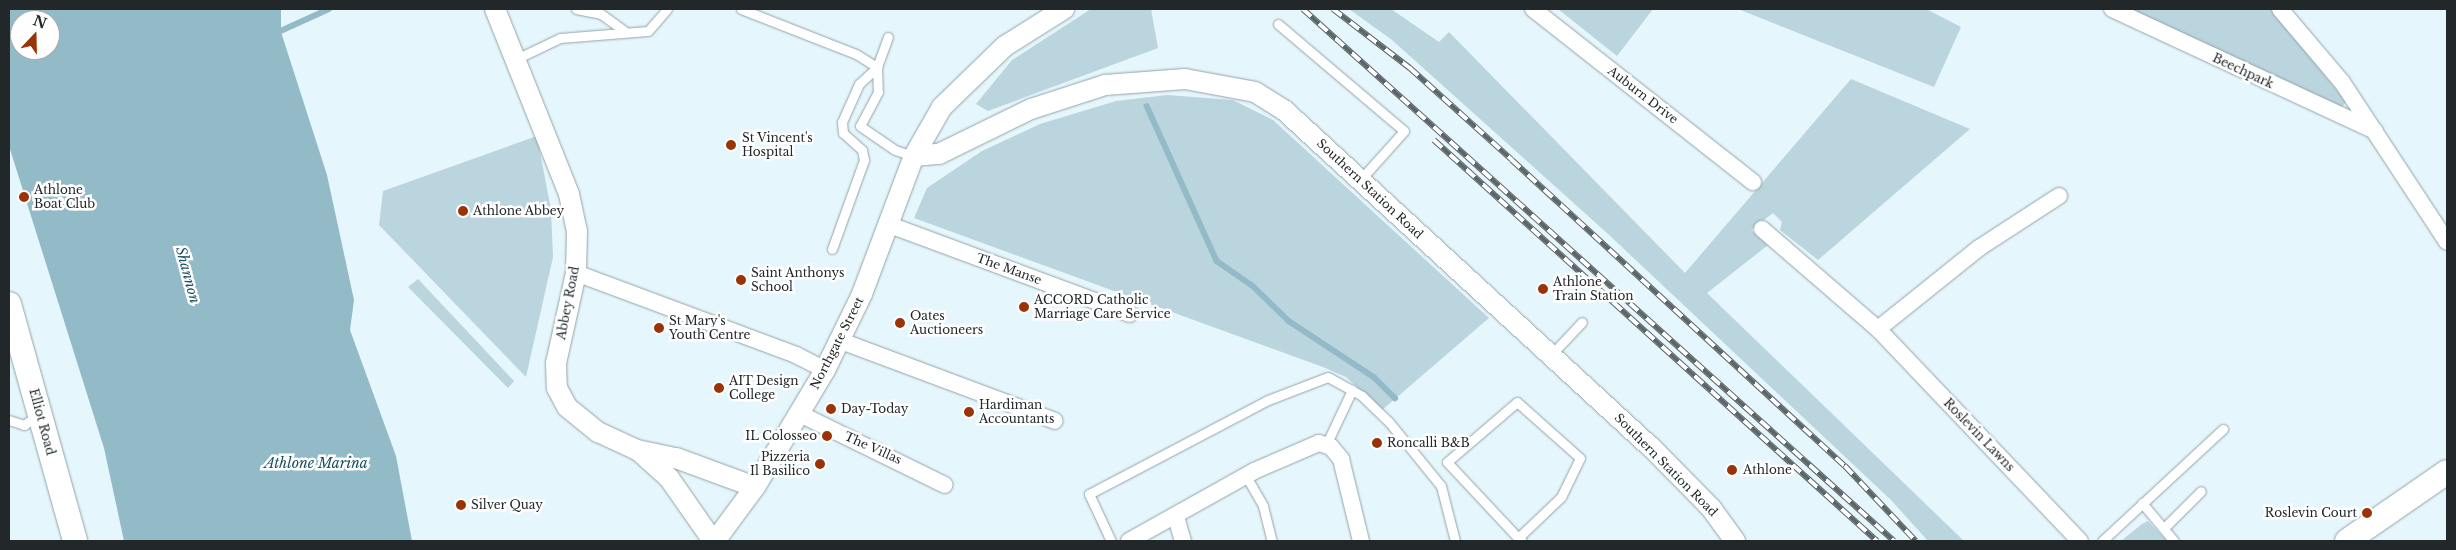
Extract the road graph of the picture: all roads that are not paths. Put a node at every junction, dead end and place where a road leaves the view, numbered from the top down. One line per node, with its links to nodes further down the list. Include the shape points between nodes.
1 (495, 9): 12 (street, Abbey Road)
2 (576, 9): 10 (lane, via 601,14)
3 (741, 9): 13 (lane, via 856,54)
4 (1064, 9): 15 (street, Northgate Street, via 1005,46 971,75 942,107)
5 (1533, 9): 17 (street, Auburn Drive)
6 (2112, 9): 14 (street, Beechpark)
7 (2280, 9): 14 (street, via 2312,44)
8 (664, 10): 10 (lane, via 648,31)
9 (1278, 24): 16 (lane, via 1404,132)
10 (626, 32): 12 (lane, via 560,38)
11 (888, 37): 13 (lane)
12 (514, 60): 23 (street, Abbey Road, via 569,194 577,231)
13 (876, 67): 15 (lane, via 878,92 860,126 895,150); 22 (lane, via 859,84 842,122 843,133 862,150 864,160)
14 (2375, 131): 21 (street)
15 (914, 156): 16 (street, Southern Station Road, via 939,154 1061,97 1128,81 1185,79 1241,87 1268,98); 19 (street, Northgate Street)
16 (1360, 180): 29 (street, Southern Station Road)
17 (1753, 182)
18 (2059, 196): 27 (street, via 1979,248)
19 (887, 224): 25 (street, The Manse); 28 (street, Northgate Street)
20 (1762, 229): 27 (street, Roslevin Lawns)
21 (2447, 242)
22 (832, 249)
23 (576, 273): 30 (street, via 796,355); 38 (street, Abbey Road, via 556,363 557,388 577,418)
24 (9, 304): 32 (main road, Elliot Road)
25 (1130, 314)
26 (1582, 322): 29 (lane)
27 (1878, 330): 57 (street, Roslevin Lawns)
28 (841, 341): 30 (street, Northgate Street); 35 (street)
29 (1551, 355): 56 (street, Southern Station Road, via 1650,446 1711,508)
30 (826, 370): 33 (street, Northgate Street)
31 (1352, 390): 37 (lane); 50 (lane, via 1336,380 1317,378 1089,494); 55 (lane, via 1389,422 1441,486)
32 (40, 413): 34 (lane, via 24,425); 48 (main road, Elliot Road)
33 (800, 414): 41 (street, The Villas); 42 (street, Northgate Street)
34 (9, 420)
35 (1055, 422)
36 (2223, 429): 44 (lane)
37 (1326, 445): 40 (street, via 1305,446); 54 (street, via 1342,459)
38 (637, 450): 42 (street, Abbey Road, via 676,458); 49 (street, Abbey Road, via 669,478)
39 (2447, 472): 60 (main road)
40 (1246, 476): 45 (street); 53 (lane, via 1263,506)
41 (946, 485)
42 (755, 487): 49 (street, Northgate Street)
43 (2202, 491): 46 (lane)
44 (2142, 503): 46 (lane); 58 (lane)
45 (1176, 517): 51 (street); 52 (street)
46 (2164, 528): 59 (lane)
47 (1520, 540): 47 (lane, via 1446,462 1517,402 1580,458 1561,497)
48 (75, 541)
49 (714, 541)
50 (1111, 541)
51 (1129, 541)
52 (1183, 541)
53 (1272, 541)
54 (1361, 541)
55 (1455, 541)
56 (1735, 541)
57 (2080, 541)
58 (2102, 541)
59 (2174, 541)
60 (2347, 541)

